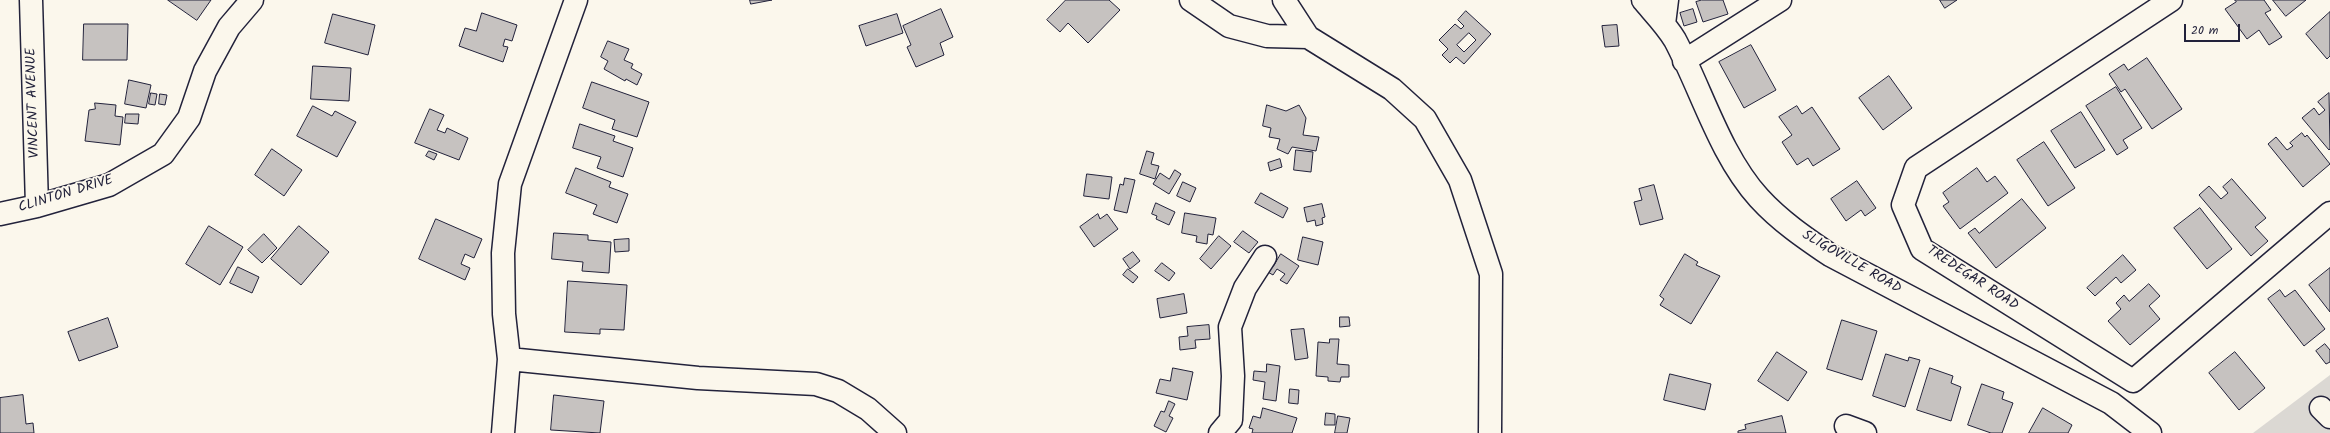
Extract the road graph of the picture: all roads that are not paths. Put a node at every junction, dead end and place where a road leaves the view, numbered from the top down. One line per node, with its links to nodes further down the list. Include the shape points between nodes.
1 (31, 0): 13 (street, VINCENT AVENUE)
2 (252, 0): 13 (street, CLINTON DRIVE, via 229,27 204,71 189,118 163,154 109,185)
3 (576, 0): 17 (street, via 510,184 503,253 504,314)
4 (1191, 0): 11 (street, via 1228,26 1267,36)
5 (1284, 0): 11 (street)
6 (1643, 0): 10 (street, SLIGOVILLE ROAD)
7 (1668, 0): 10 (street)
8 (1780, 0): 12 (street)
9 (2171, 0): 18 (street, TREDEGAR ROAD, via 1916,168 1903,205 1922,248)
10 (1664, 24): 12 (street, SLIGOVILLE ROAD)
11 (1308, 37): 23 (street, via 1392,89 1425,119 1460,180 1491,274)
12 (1684, 61): 19 (street, SLIGOVILLE ROAD, via 1736,165 1759,197 1793,229 1830,255)
13 (37, 206): 15 (street, CLINTON DRIVE)
14 (2330, 213): 18 (street)
15 (0, 214)
16 (1265, 257): 22 (street, via 1245,288 1230,327 1233,376 1230,420)
17 (509, 359): 20 (street); 21 (street, via 698,378 816,384 838,391 868,409)
18 (2133, 381): 19 (street)
19 (2111, 403): 24 (street, SLIGOVILLE ROAD)
20 (503, 433)
21 (895, 433)
22 (1220, 433)
23 (1490, 433)
24 (2150, 433)

